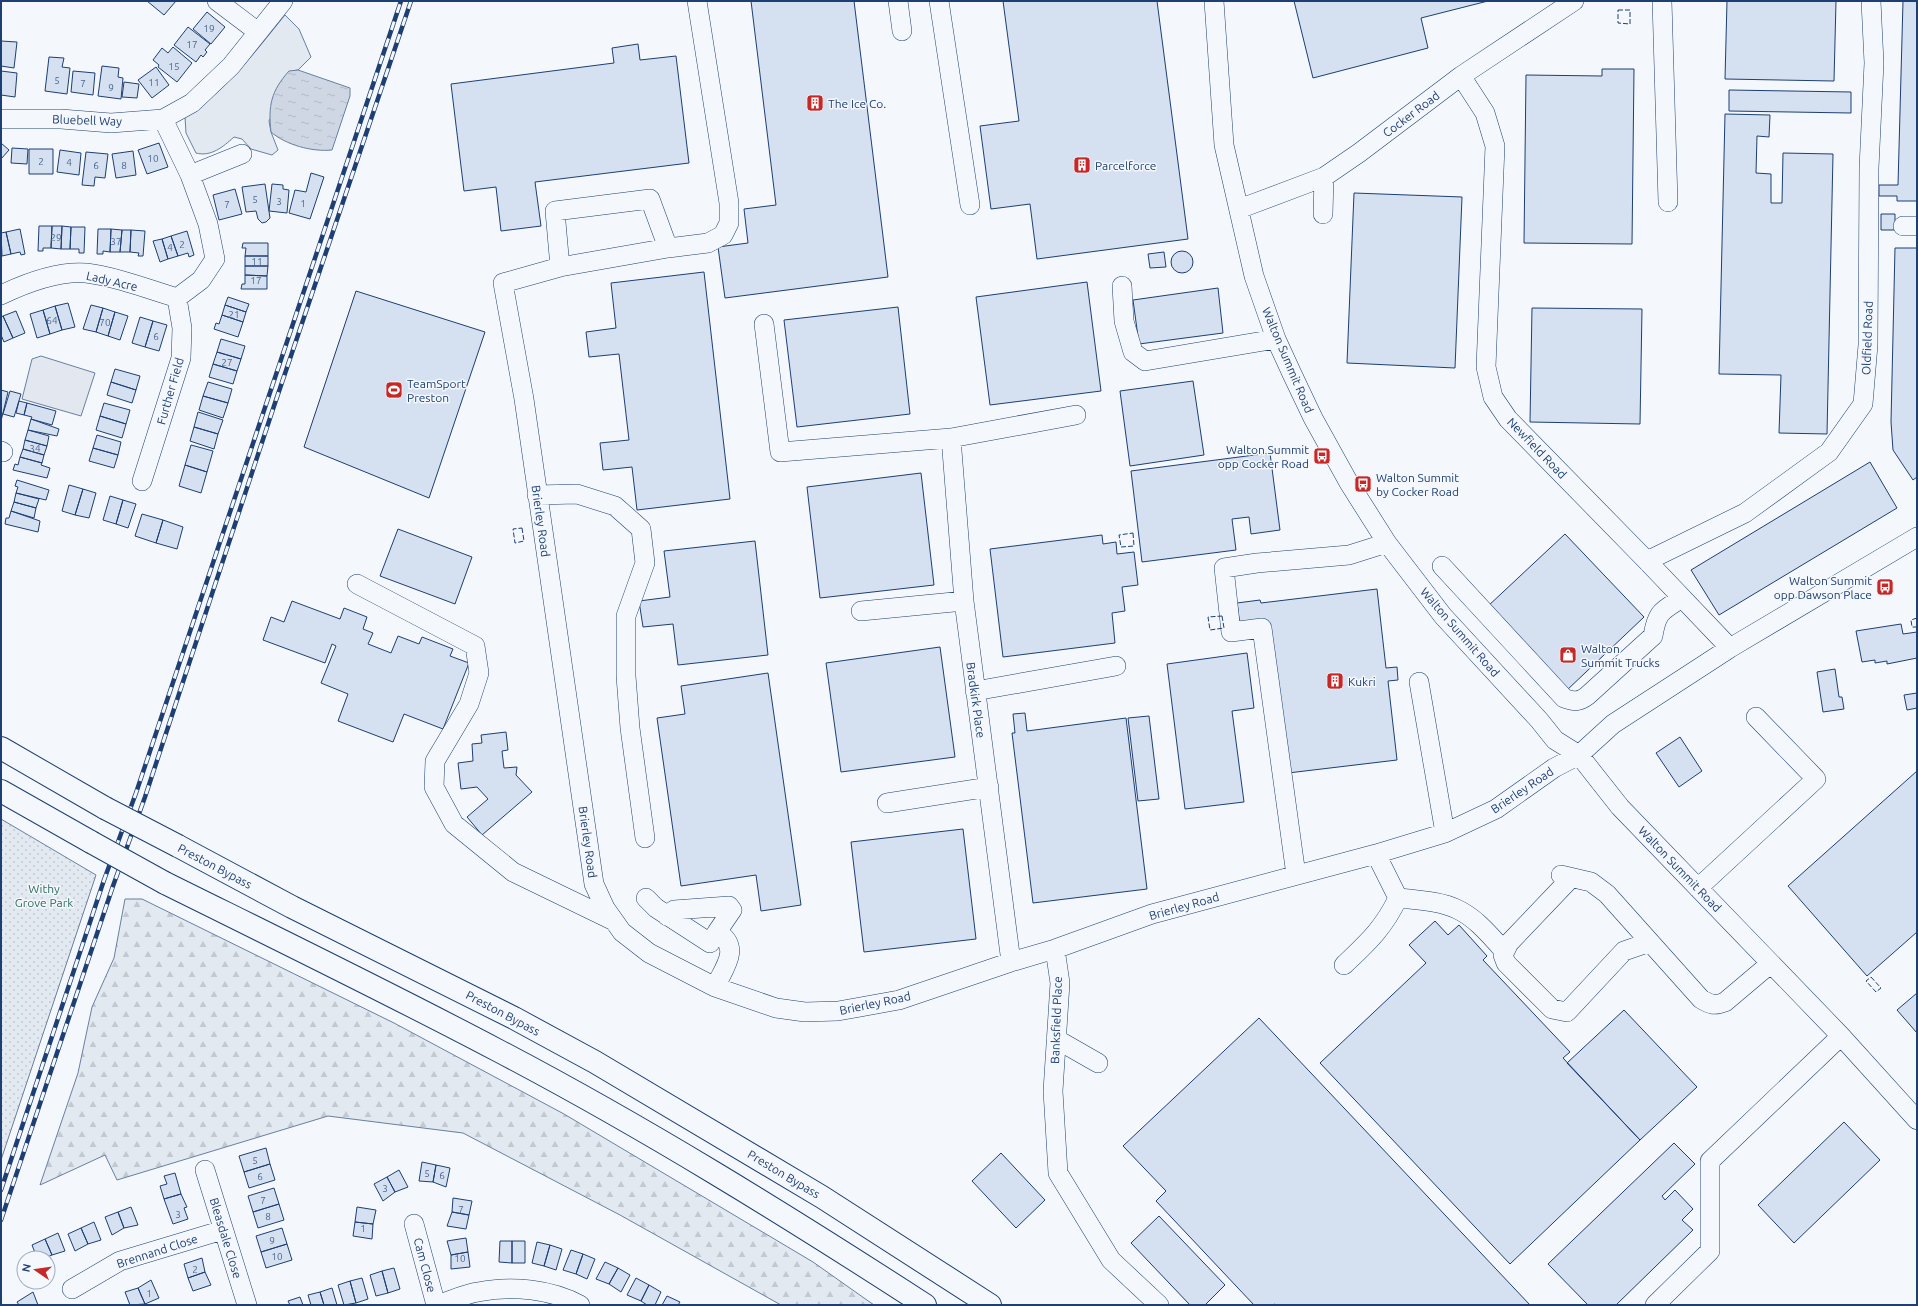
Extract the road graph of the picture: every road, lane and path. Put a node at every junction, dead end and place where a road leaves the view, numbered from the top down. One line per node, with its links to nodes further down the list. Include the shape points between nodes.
1 (217, 1): 11 (street)
2 (283, 1): 11 (street, Bluebell Way)
3 (697, 1): 22 (street, Brierley Road, via 730,223 723,235 708,243)
4 (898, 1): 10 (street)
5 (939, 1): 19 (street)
6 (1214, 1): 20 (street, Walton Summit Road, via 1224,145)
7 (1574, 1): 12 (street, Cocker Road)
8 (1662, 1): 18 (street)
9 (1871, 1): 35 (street, Oldfield Road, via 1874,63 1869,168 1868,345 1863,404 1829,452 1745,513)
10 (902, 31)
11 (258, 32): 14 (street, Bluebell Way, via 231,66 192,103)
12 (1461, 76): 17 (street, Cocker Road); 35 (street, Newfield Road, via 1485,112 1495,146 1486,367 1493,397 1508,420)
13 (1, 119): 14 (street, Bluebell Way, via 61,119 111,123)
14 (163, 119): 16 (street)
15 (242, 154): 16 (street)
16 (190, 174): 26 (street, via 208,224 215,259 201,280)
17 (1324, 177): 20 (street, Cocker Road); 21 (street)
18 (1668, 202)
19 (970, 205)
20 (1239, 209): 28 (street, Walton Summit Road, via 1254,276)
21 (1323, 214)
22 (668, 248): 23 (street, Brierley Road); 23 (street, via 650,199 555,211)
23 (560, 266): 32 (street, Brierley Road, via 503,283 524,398)
24 (1122, 286): 28 (street, via 1124,321 1133,352 1145,361)
25 (1, 295): 26 (street, Lady Acre, via 18,286 57,275 85,273)
26 (177, 298): 31 (street, Further Field, via 182,328 181,358)
27 (764, 324): 30 (street, via 780,452)
28 (1276, 338): 34 (street, Walton Summit Road, via 1313,418 1349,483)
29 (1076, 415): 30 (street)
30 (951, 438): 39 (street, Bradkirk Place)
31 (142, 481)
32 (537, 495): 52 (street, via 577,494 615,506 641,529 645,563 626,616 626,676 630,728); 59 (street, Brierley Road, via 594,884)
33 (1917, 537): 41 (street, Brierley Road)
34 (1387, 543): 47 (street, Walton Summit Road, via 1443,616 1555,740); 54 (street, via 1350,555 1224,568 1231,632 1262,628)
35 (1647, 561): 38 (street, Newfield Road)
36 (1442, 566): 38 (street, via 1564,698 1573,702 1587,696 1653,636 1659,613)
37 (357, 584): 59 (street, via 475,646 480,673 469,704 435,761 434,787 454,824 513,872)
38 (1682, 598): 41 (street, Newfield Road)
39 (964, 601): 40 (street); 44 (street, Bradkirk Place)
40 (861, 611)
41 (1730, 648): 47 (street, Brierley Road, via 1613,724)
42 (1116, 666): 44 (street)
43 (1419, 682): 51 (street)
44 (975, 691): 48 (street, Bradkirk Place)
45 (1756, 717): 55 (street, via 1816,779)
46 (1, 748): 80 (highway, Preston Bypass, bridge, via 105,808 292,907 514,1018 595,1062 822,1197)
47 (1579, 755): 51 (street, Brierley Road, via 1554,768 1496,809); 55 (street, Walton Summit Road, via 1620,808)
48 (989, 788): 50 (street); 64 (street, Bradkirk Place)
49 (1, 791): 79 (highway, bridge, via 165,883 498,1050 683,1154)
50 (887, 803)
51 (1445, 833): 53 (street, Brierley Road)
52 (645, 838)
53 (1376, 854): 54 (street, Brierley Road); 57 (street)
54 (1296, 875): 62 (street, Brierley Road, via 1152,914)
55 (1698, 888): 65 (street, Walton Summit Road)
56 (646, 898): 58 (street)
57 (1398, 898): 63 (street, via 1432,901 1457,909 1480,924); 66 (street, via 1379,931)
58 (667, 916): 60 (street, via 710,943); 60 (street, via 674,910 729,906 732,910)
59 (614, 921): 67 (street, Brierley Road, via 622,932 649,953)
60 (717, 932): 67 (street, via 730,946 729,959)
61 (1650, 942): 63 (street, via 1624,951 1566,1012 1552,1009 1506,963); 63 (street, via 1607,894 1590,882 1566,876); 65 (street, via 1701,999 1710,1005 1716,1006 1725,1002)
62 (1055, 949): 64 (street, Brierley Road); 69 (street, Banksfield Place, via 1060,983)
63 (1504, 951)
64 (1011, 962): 67 (street, Brierley Road, via 899,1000 838,1011 805,1012 776,1008)
65 (1770, 964): 68 (street, Walton Summit Road)
66 (1344, 965)
67 (715, 987)
68 (1841, 1036): 71 (street, Walton Summit Road); 82 (street, via 1710,1161 1710,1251)
69 (1056, 1039): 70 (street); 81 (street, Banksfield Place, via 1053,1091 1058,1173 1111,1260)
70 (1098, 1063)
71 (1917, 1120)
72 (205, 1170): 74 (street, Bleasdale Close)
73 (414, 1224): 77 (street, Cam Close)
74 (223, 1230): 75 (street, Brennand Close, via 120,1261); 76 (street, Bleasdale Close)
75 (72, 1289)
76 (246, 1305)
77 (436, 1305): 78 (street, via 478,1292 516,1288 565,1297)
78 (580, 1305)
79 (925, 1305)
80 (990, 1305)
81 (1159, 1305)
82 (1655, 1305)

